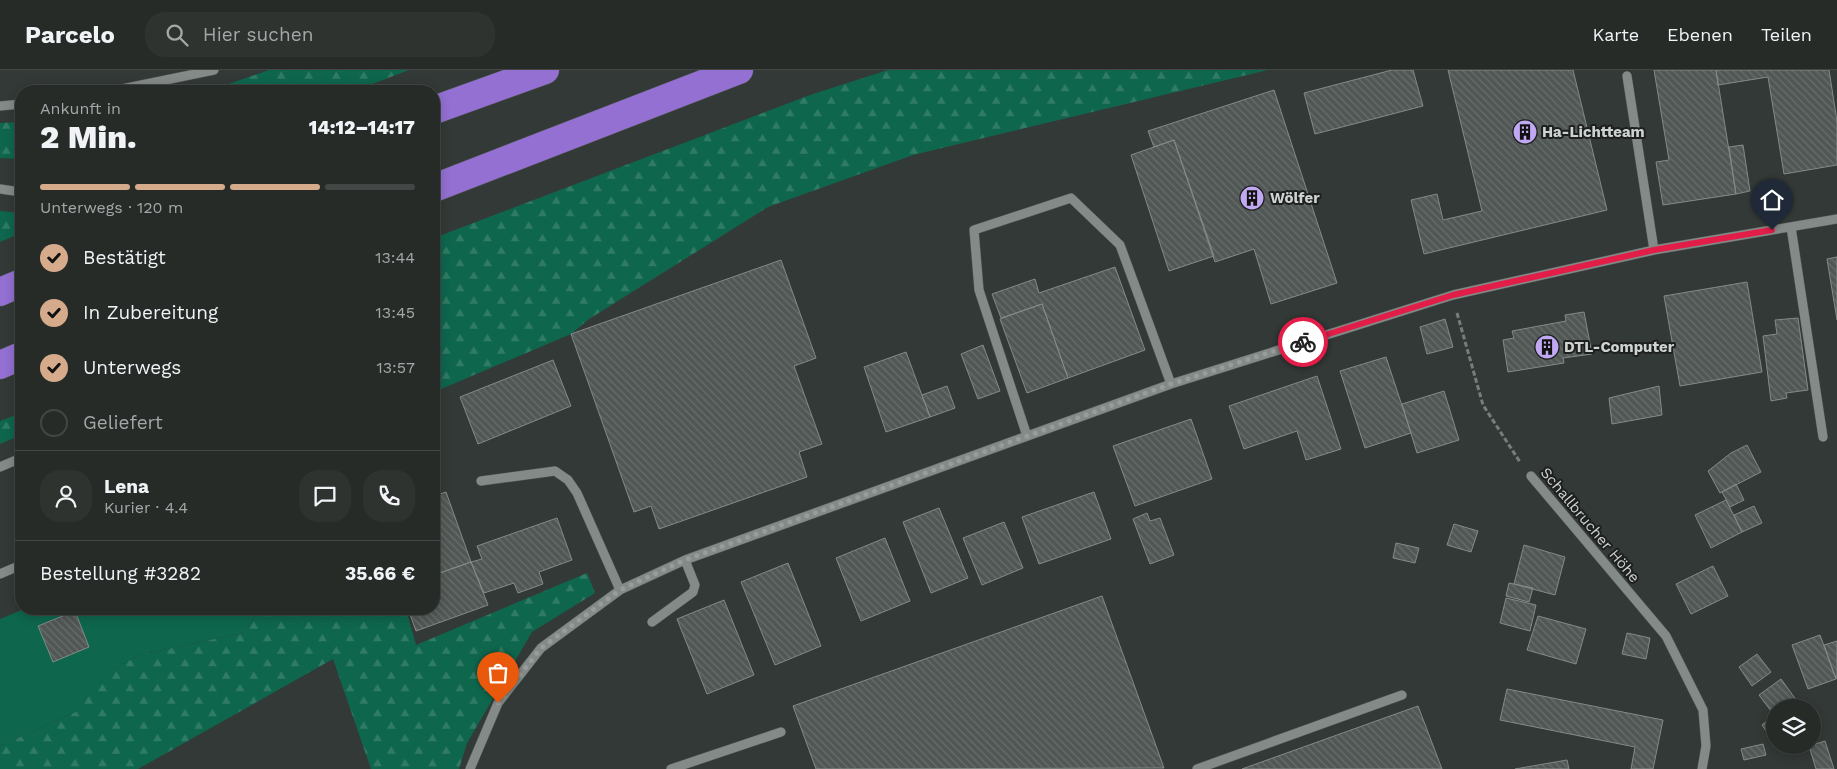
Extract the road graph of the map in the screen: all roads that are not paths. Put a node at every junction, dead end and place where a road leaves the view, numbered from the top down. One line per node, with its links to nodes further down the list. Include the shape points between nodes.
1 (214, 70): 5 (street)
2 (545, 70): 8 (highway)
3 (739, 70): 9 (highway)
4 (1627, 76): 16 (street)
5 (141, 85)
6 (15, 105): 7 (street)
7 (0, 106)
8 (440, 108)
9 (468, 174): 10 (highway); 13 (street)
10 (440, 186)
11 (0, 189): 12 (street)
12 (15, 191)
13 (440, 192)
14 (1837, 219): 15 (street)
15 (1791, 227): 16 (street); 23 (street)
16 (1654, 250): 21 (street, via 1453,295)
17 (15, 286): 18 (highway)
18 (0, 292)
19 (15, 358): 20 (highway)
20 (0, 364)
21 (1171, 384): 22 (street); 22 (street, via 1120,245 1071,198 974,230 979,290)
22 (1027, 436): 28 (street)
23 (1823, 437)
24 (15, 461): 25 (street)
25 (0, 467)
26 (1531, 476): 38 (street, Schallbrucher Höhe, via 1666,636 1703,710 1706,746)
27 (481, 481): 31 (street, via 555,471 568,480 577,493)
28 (685, 560): 31 (street); 32 (street, via 695,585 693,592)
29 (15, 568): 30 (street)
30 (0, 574)
31 (620, 590): 35 (street, via 541,648 498,703)
32 (652, 622)
33 (1402, 695): 37 (street)
34 (782, 732): 36 (street)
35 (470, 769)
36 (670, 769)
37 (1197, 769)
38 (1702, 769)

